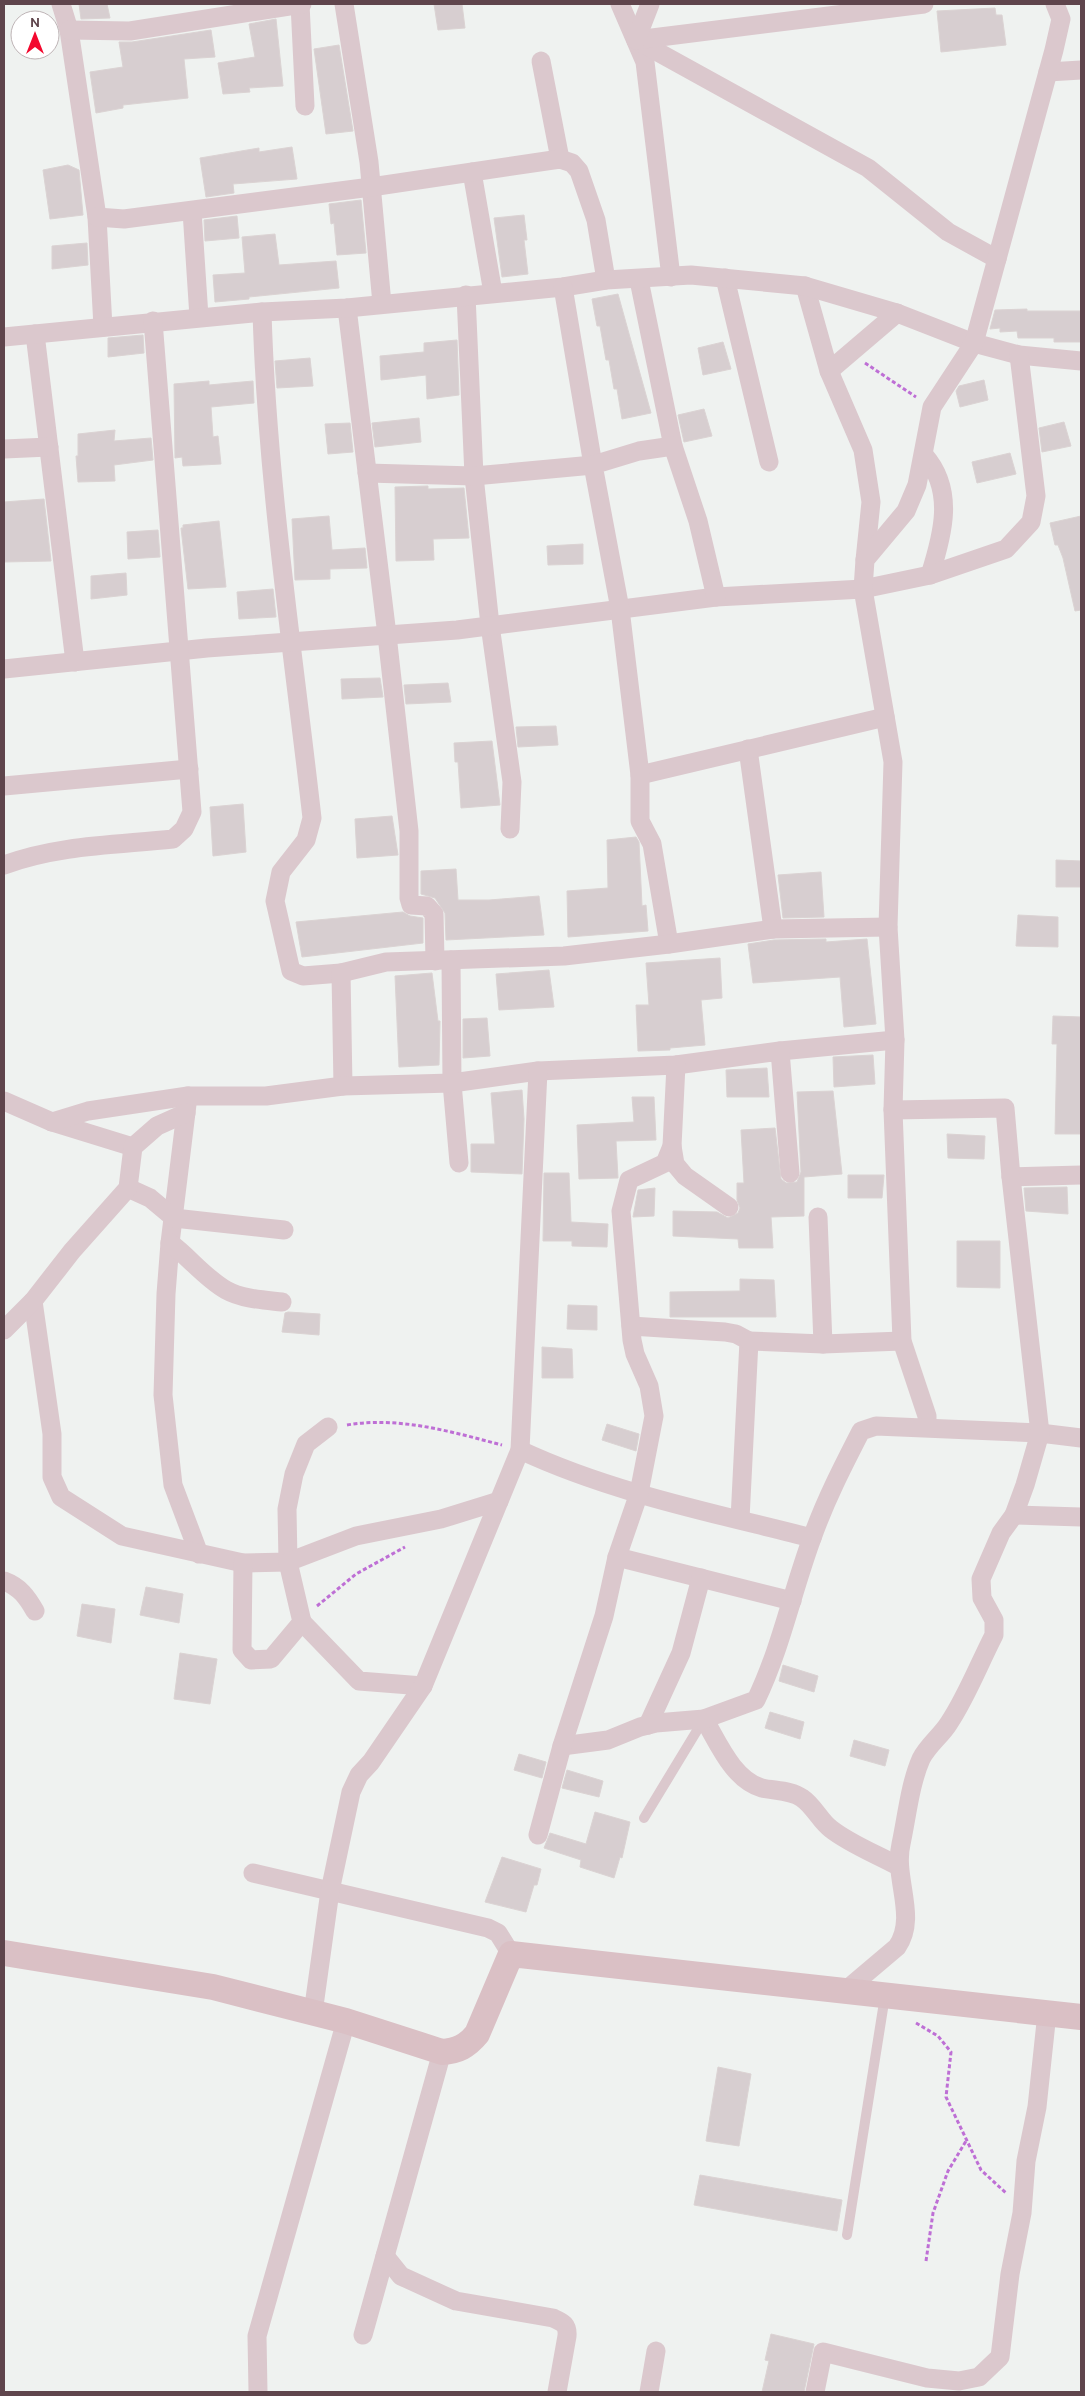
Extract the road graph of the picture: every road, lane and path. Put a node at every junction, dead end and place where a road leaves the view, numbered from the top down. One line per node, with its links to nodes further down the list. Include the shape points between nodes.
1 (61, 4): 9 (street)
2 (301, 4): 9 (street, via 130,31); 14 (street)
3 (344, 4): 17 (street)
4 (620, 4): 10 (street)
5 (650, 4): 10 (street)
6 (924, 4): 8 (street)
7 (1055, 4): 13 (street, via 1061,19)
8 (875, 7): 10 (street)
9 (69, 30): 19 (street)
10 (636, 40): 20 (street, via 868,168 948,232); 21 (street, via 645,62)
11 (541, 61): 15 (street)
12 (1081, 70): 13 (street)
13 (1048, 72): 20 (street)
14 (305, 106)
15 (560, 159): 16 (street); 23 (street, via 572,163 579,171 596,220)
16 (472, 172): 17 (street); 27 (street)
17 (371, 187): 18 (street); 29 (street)
18 (192, 211): 19 (street, via 124,219); 33 (street)
19 (98, 217): 35 (street)
20 (997, 259): 38 (street)
21 (671, 277): 22 (street); 24 (street)
22 (725, 278): 25 (street); 48 (street)
23 (606, 280): 24 (street); 26 (street)
24 (639, 280): 45 (street)
25 (805, 286): 32 (street); 42 (street)
26 (563, 287): 27 (street); 49 (street)
27 (493, 293): 28 (street)
28 (466, 296): 29 (street); 51 (street)
29 (382, 304): 30 (street)
30 (347, 308): 31 (street); 50 (street)
31 (262, 312): 33 (street); 59 (street, via 272,479)
32 (897, 314): 38 (street); 39 (street)
33 (199, 317): 34 (street)
34 (153, 321): 35 (street); 60 (street)
35 (103, 327): 36 (street)
36 (35, 334): 37 (street); 44 (street)
37 (4, 337)
38 (974, 343): 40 (street); 43 (street)
39 (850, 353): 42 (street); 43 (path)
40 (1019, 355): 41 (street); 53 (street, via 1036,496 1031,522 1006,549)
41 (1081, 361)
42 (830, 371): 52 (street, via 863,450 871,502)
43 (932, 407): 47 (street)
44 (48, 446): 46 (street); 61 (street)
45 (673, 446): 49 (street, via 639,451); 55 (street, via 698,521)
46 (4, 449)
47 (924, 455): 52 (street, via 917,485 906,511); 53 (street, via 942,482 940,542)
48 (769, 462)
49 (594, 464): 51 (street); 56 (street)
50 (367, 473): 51 (street); 58 (street)
51 (474, 476): 57 (street)
52 (865, 560): 54 (street)
53 (930, 575): 54 (street)
54 (863, 589): 55 (street); 63 (street)
55 (716, 597): 56 (street)
56 (620, 609): 57 (street); 66 (street)
57 (490, 625): 58 (street); 68 (street, via 512,782)
58 (387, 635): 59 (street); 73 (street, via 409,831 409,898 411,905 426,906 434,914)
59 (292, 642): 60 (street); 74 (street, via 312,818 306,840 282,872 275,901 291,971 303,976)
60 (178, 651): 61 (street); 65 (street)
61 (75, 662): 62 (street)
62 (4, 669)
63 (885, 717): 64 (street); 70 (street, via 893,762)
64 (748, 749): 66 (street); 71 (street)
65 (189, 769): 67 (street); 69 (street, via 192,812 184,829 173,839 68,848)
66 (640, 775): 72 (street, via 640,821 652,844)
67 (4, 786)
68 (510, 829)
69 (4, 865)
70 (888, 927): 71 (street); 75 (street)
71 (773, 929): 72 (street)
72 (669, 944): 73 (street, via 564,956)
73 (443, 961): 74 (street, via 386,962); 79 (street)
74 (341, 973): 80 (street)
75 (895, 1040): 76 (street); 83 (street)
76 (780, 1051): 77 (street); 88 (street)
77 (676, 1065): 78 (street); 85 (street)
78 (538, 1071): 79 (street); 108 (street)
79 (452, 1083): 80 (street); 87 (street)
80 (343, 1086): 82 (street)
81 (4, 1100): 84 (street)
82 (187, 1104): 84 (street, via 88,1111); 86 (street); 94 (street)
83 (893, 1110): 90 (street, via 1005,1108); 102 (street)
84 (52, 1122): 86 (street)
85 (672, 1146): 92 (street, via 675,1164 685,1176); 99 (street, via 665,1163 629,1180 621,1211)
86 (133, 1147): 91 (street)
87 (459, 1163)
88 (790, 1173)
89 (1081, 1175): 90 (street)
90 (1011, 1177): 106 (street)
91 (128, 1188): 94 (street, via 150,1198); 97 (street)
92 (729, 1207)
93 (818, 1217): 103 (street)
94 (174, 1218): 95 (street); 96 (street)
95 (284, 1230)
96 (170, 1243): 98 (street, via 228,1291); 116 (street, via 163,1395 173,1485)
97 (33, 1301): 100 (street); 116 (street, via 52,1434 52,1477 61,1498 122,1536)
98 (282, 1302)
99 (631, 1326): 101 (street, via 726,1332); 109 (street, via 654,1416)
100 (4, 1330)
101 (749, 1341): 103 (street); 113 (street)
102 (902, 1341): 103 (street); 105 (street)
103 (823, 1344)
104 (328, 1427): 108 (path, via 363,1422 435,1427); 118 (street, via 306,1444 294,1474 287,1509)
105 (927, 1427): 106 (street); 114 (street, via 876,1426 860,1431)
106 (1040, 1433): 107 (street); 111 (street)
107 (1081, 1438)
108 (520, 1450): 109 (street, via 547,1463); 110 (street)
109 (639, 1493): 113 (street); 117 (street)
110 (499, 1501): 118 (street, via 441,1519 356,1536); 125 (street)
111 (1014, 1514): 112 (street); 131 (street, via 1001,1532 981,1580 982,1598 994,1620 994,1635 949,1723 922,1757)
112 (1081, 1517)
113 (740, 1519): 114 (street)
114 (812, 1538): 122 (street)
115 (407, 1545): 124 (path, via 356,1574 326,1596)
116 (199, 1554): 119 (street)
117 (617, 1557): 120 (street); 128 (street, via 604,1616)
118 (288, 1562): 119 (street); 124 (street)
119 (242, 1563): 124 (street, via 242,1650 251,1660 271,1658)
120 (701, 1578): 122 (street); 127 (street, via 681,1653)
121 (4, 1581): 123 (street, via 15,1585 27,1596)
122 (792, 1601): 126 (street, via 771,1669 756,1700)
123 (36, 1611)
124 (302, 1622): 125 (street, via 359,1681)
125 (423, 1686): 133 (street, via 359,1775 351,1792)
126 (704, 1719): 127 (street); 129 (lane); 131 (street, via 727,1758 748,1781 760,1787 798,1795 834,1831)
127 (648, 1725): 128 (street, via 608,1740)
128 (562, 1746): 130 (street)
129 (644, 1818)
130 (538, 1835)
131 (898, 1866): 136 (street, via 905,1910 906,1929 902,1939 897,1947)
132 (254, 1873): 133 (street)
133 (330, 1891): 135 (street, via 488,1928 498,1933); 138 (street)
134 (4, 1953): 138 (street, via 213,1987)
135 (511, 1954): 136 (street); 143 (street, via 477,2034 469,2044 455,2051)
136 (845, 1991): 137 (street)
137 (886, 1995): 139 (street); 146 (lane)
138 (313, 2013): 141 (street)
139 (1047, 2013): 140 (street); 145 (street)
140 (1081, 2017)
141 (346, 2021): 143 (street); 151 (street, via 256,2336)
142 (910, 2022): 144 (path, via 938,2036 950,2052 946,2097)
143 (442, 2052): 147 (street)
144 (967, 2141): 145 (path, via 981,2170); 148 (path, via 948,2171 933,2213)
145 (1022, 2206): 154 (street, via 1000,2357 978,2376 959,2381 927,2378 823,2352)
146 (846, 2235)
147 (385, 2256): 149 (street); 152 (street, via 401,2276 456,2301 553,2318 564,2323 567,2336)
148 (926, 2262)
149 (363, 2335)
150 (656, 2352): 153 (street)
151 (258, 2392)
152 (557, 2392)
153 (649, 2392)
154 (815, 2392)

